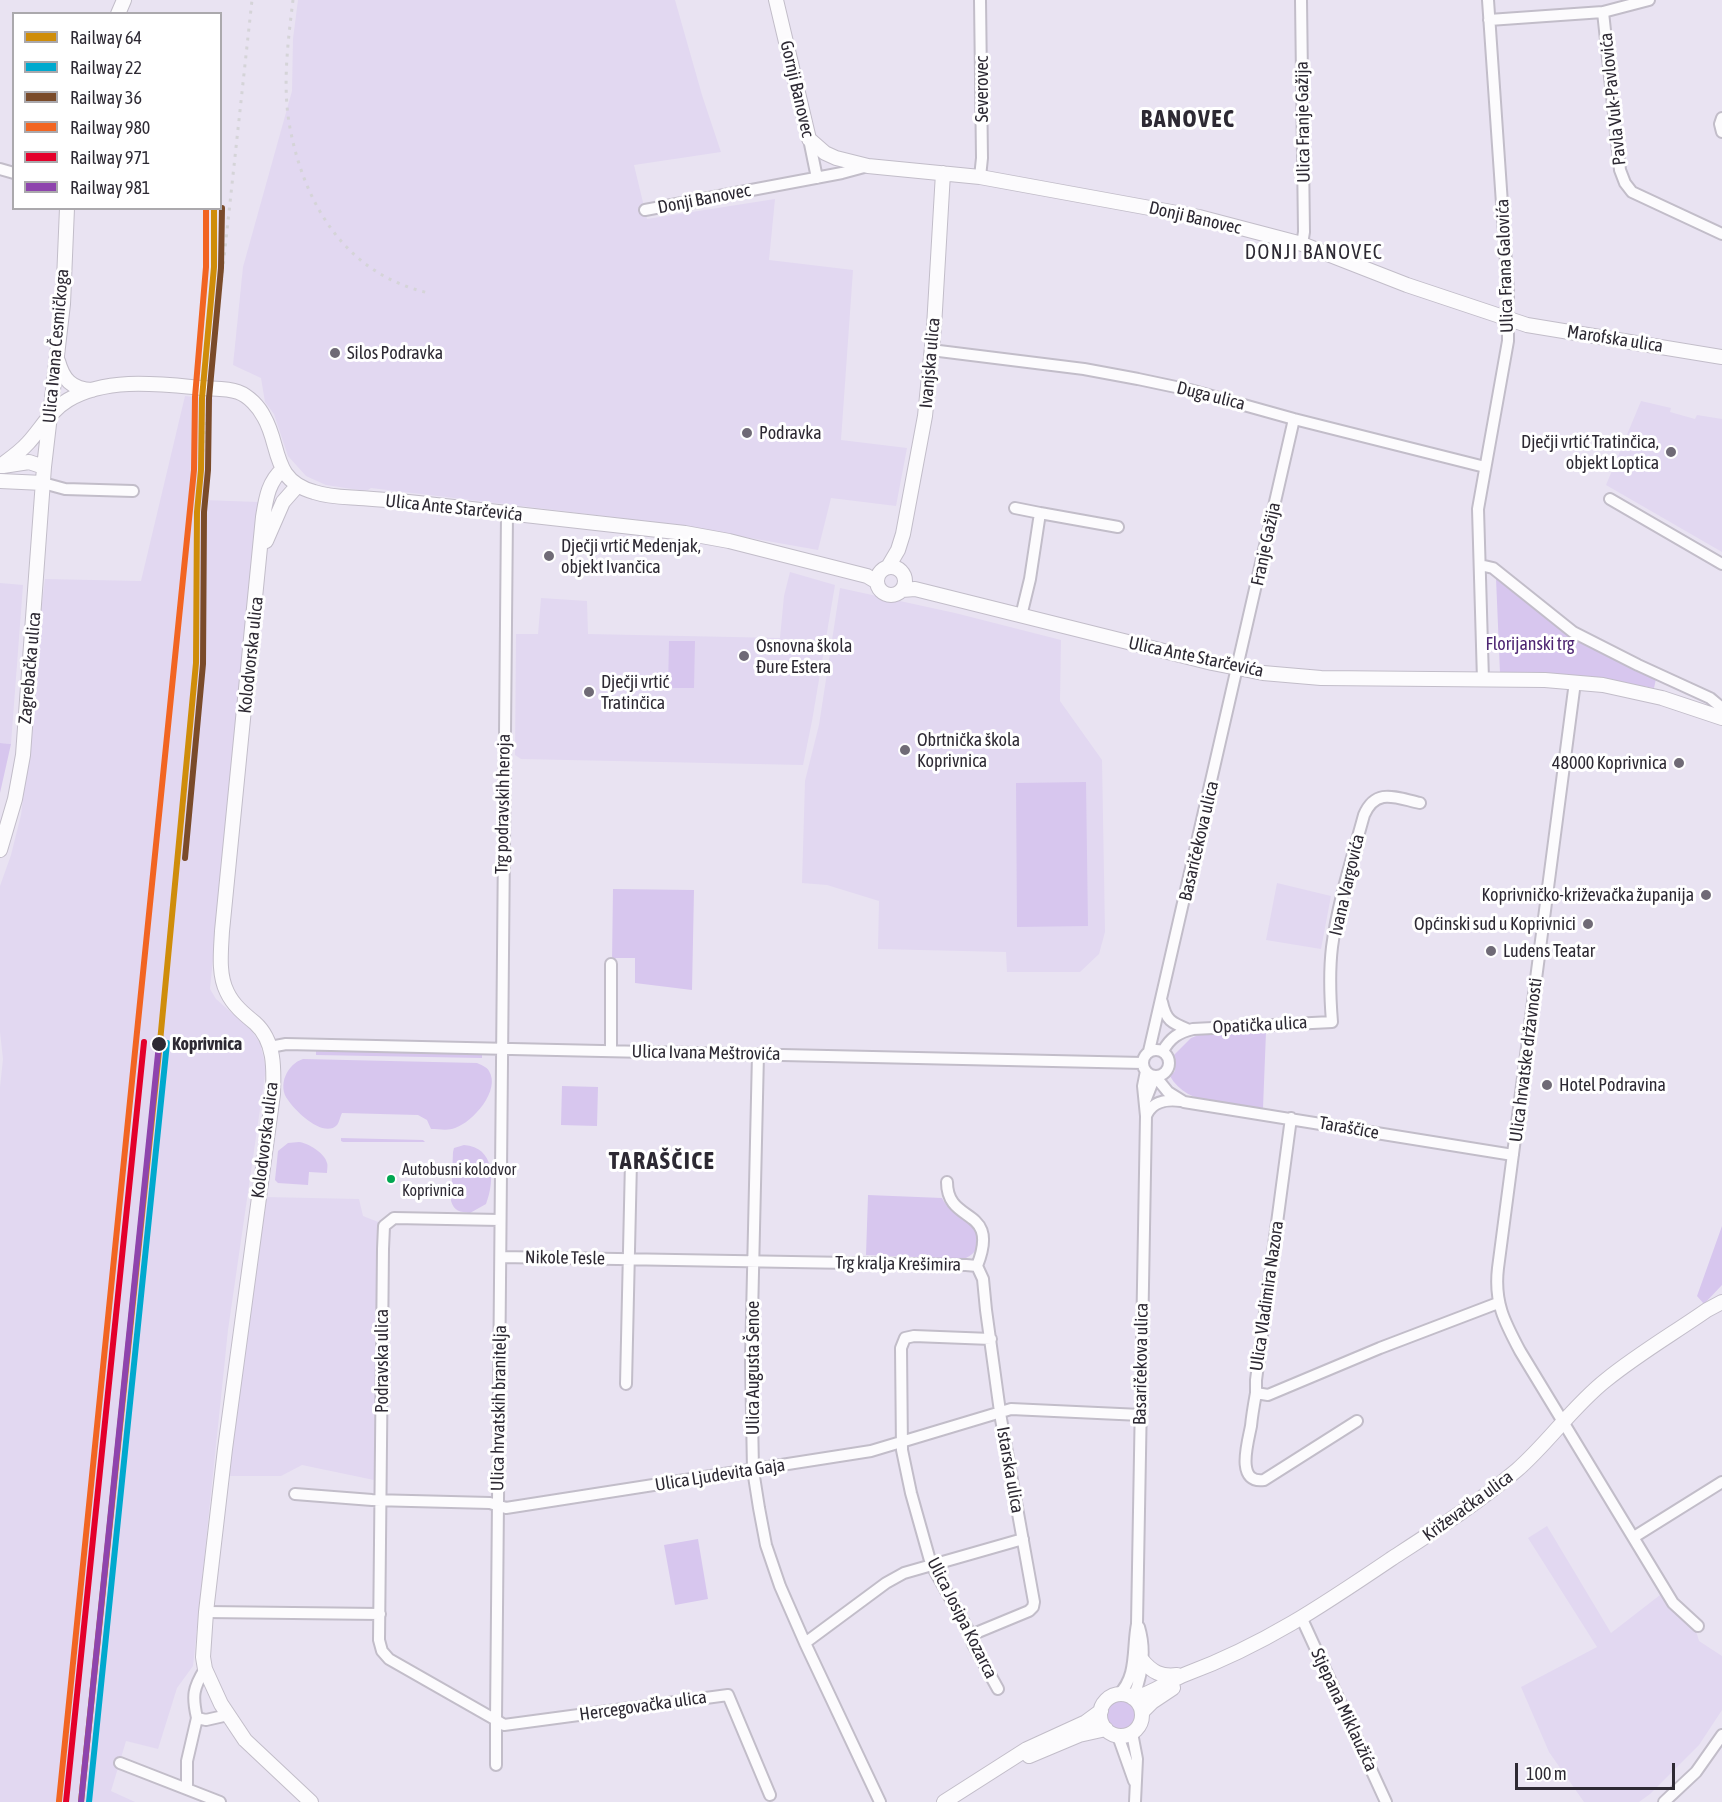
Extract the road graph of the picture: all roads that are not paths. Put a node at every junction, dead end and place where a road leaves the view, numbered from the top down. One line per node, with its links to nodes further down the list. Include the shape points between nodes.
1 (776, 0): 10 (main road, Gornji Banovec)
2 (980, 0): 13 (street, Severovec)
3 (1301, 0): 18 (street, Ulica Franje Gažija)
4 (1488, 0): 7 (street, Ulica Frana Galovića)
5 (1649, 0): 6 (street)
6 (1603, 12): 7 (street); 17 (street, Pavla Vuk-Pavlovića, via 1620,170 1625,183 1632,192)
7 (1489, 20): 19 (street, Ulica Frana Galovića)
8 (1722, 118): 9 (street)
9 (1722, 132)
10 (809, 139): 11 (main road, Donji Banovec, via 825,153); 14 (street, Gornji Banovec)
11 (868, 166): 12 (main road, Donji Banovec); 14 (street, Donji Banovec)
12 (943, 173): 13 (main road, Donji Banovec); 20 (main road, Ivanjska ulica)
13 (980, 177): 18 (main road, Donji Banovec, via 1199,217)
14 (817, 178): 16 (street, Donji Banovec)
15 (66, 210): 22 (main road, Ulica Ivana Česmičkoga)
16 (645, 210)
17 (1722, 234)
18 (1302, 244): 19 (main road, Donji Banovec)
19 (1509, 320): 21 (main road, Marofska ulica); 28 (street, Ulica Frana Galovića)
20 (931, 350): 25 (street, Duga ulica, via 1138,379); 42 (main road, Ivanjska ulica, via 925,416 903,534 898,550)
21 (1722, 357)
22 (57, 358): 23 (main road, via 69,383); 24 (main road, Ulica Ivana Česmičkoga)
23 (94, 390): 24 (main road, Ulica Ante Starčevića, via 70,399); 29 (main road, Ulica Ante Starčevića, via 149,384 238,392 263,414)
24 (50, 416): 26 (main road, Ulica Ante Starčevića, via 21,450); 27 (main road, Ulica Ivana Česmičkoga)
25 (1294, 419): 28 (street, Duga ulica); 45 (street, Franje Gažija)
26 (0, 466): 27 (main road, via 29,462)
27 (44, 467): 31 (main road, Ulica Ivana Česmičkoga)
28 (1485, 467): 41 (street, Ulica Frana Galovića, via 1478,509)
29 (283, 469): 32 (main road, Ulica Ante Starčevića); 39 (main road, Kolodvorska ulica, via 267,494)
30 (0, 481): 31 (main road)
31 (43, 483): 33 (street, via 65,489); 53 (main road, Zagrebačka ulica, via 23,755 15,799)
32 (298, 485): 36 (main road, Ulica Ante Starčevića, via 331,496); 39 (main road, Kolodvorska ulica, via 279,509)
33 (133, 490)
34 (1610, 499): 40 (street)
35 (1016, 508): 37 (street)
36 (507, 513): 42 (main road, Ulica Ante Starčevića, via 685,533); 60 (street, Trg podravskih heroja)
37 (1040, 513): 38 (street); 44 (street)
38 (1118, 527)
39 (261, 555): 59 (main road, Kolodvorska ulica, via 221,960 230,998 261,1030)
40 (1722, 564)
41 (1480, 565): 46 (street, via 1493,568 1573,632); 47 (street)
42 (882, 573): 43 (main road, via 903,572); 43 (main road, via 878,587 885,594 894,595)
43 (908, 586): 44 (main road, Ulica Ante Starčevića)
44 (1021, 616): 45 (main road, Ulica Ante Starčevića)
45 (1238, 668): 47 (main road, Ulica Ante Starčevića, via 1321,678); 56 (street, Basaričekova ulica)
46 (1658, 674): 49 (street, via 1661,680); 50 (street, via 1710,698)
47 (1484, 680): 48 (main road)
48 (1575, 682): 49 (main road); 69 (street, Ulica hrvatske državnosti)
49 (1656, 696): 51 (main road)
50 (1722, 708)
51 (1722, 718)
52 (1420, 803): 57 (street, Ivana Vargovića, via 1381,796 1373,800 1364,815 1333,940)
53 (3, 830): 54 (main road, Zagrebačka ulica)
54 (0, 850)
55 (611, 964): 61 (street)
56 (1162, 1001): 58 (street, via 1166,1017); 62 (street, Basaričekova ulica)
57 (1332, 1022): 58 (street, Opatička ulica)
58 (1189, 1030): 62 (street, Opatička ulica, via 1174,1047)
59 (270, 1047): 60 (street, Ulica Ivana Meštrovića, via 286,1044); 97 (main road, Kolodvorska ulica, via 273,1094)
60 (501, 1049): 61 (street, Ulica Ivana Meštrovića); 65 (street, Trg podravskih heroja)
61 (611, 1051): 63 (street, Ulica Ivana Meštrovića)
62 (1160, 1053): 64 (street, via 1169,1065); 64 (street, via 1145,1056)
63 (758, 1054): 64 (street, Ulica Ivana Meštrovića); 75 (street, Ulica Augusta Šenoe)
64 (1153, 1071): 66 (street, Taraščice, via 1168,1092); 67 (street, Basaričekova ulica, via 1143,1086)
65 (501, 1095): 72 (street, Ulica hrvatskih branitelja)
66 (1184, 1102): 67 (street, via 1169,1099); 68 (street, Taraščice)
67 (1145, 1111): 85 (street, Basaričekova ulica)
68 (1291, 1119): 69 (street, Taraščice); 83 (street, Ulica Vladimira Nazora)
69 (1513, 1155): 79 (street, Ulica hrvatske državnosti, via 1498,1268)
70 (631, 1161): 74 (street, Nikole Tesle)
71 (947, 1182): 76 (street, Trg kralja Krešimira, via 951,1202 982,1228 983,1251)
72 (500, 1220): 73 (street, Ulica hrvatskih branitelja); 92 (street, Podravska ulica, via 400,1218 384,1226)
73 (501, 1257): 74 (street, Nikole Tesle); 93 (street, Ulica hrvatskih branitelja)
74 (629, 1260): 75 (street, Nikole Tesle); 82 (street, Nikole Tesle)
75 (754, 1262): 76 (street, Trg kralja Krešimira); 89 (street, Ulica Augusta Šenoe)
76 (977, 1266): 81 (street, Istarska ulica, via 983,1279)
77 (1722, 1294): 80 (main road, Križevačka ulica)
78 (1722, 1302): 80 (main road, Križevačka ulica)
79 (1498, 1303): 83 (street, Ulica Vladimira Nazora, via 1268,1395); 87 (street, Ulica hrvatske državnosti, via 1520,1351)
80 (1707, 1310): 87 (main road, Križevačka ulica, via 1607,1379)
81 (991, 1339): 84 (street, Istarska ulica); 88 (street, Ulica Josipa Kozarca, via 905,1338 901,1348)
82 (626, 1384)
83 (1256, 1394): 86 (street, via 1245,1456 1252,1479 1264,1480)
84 (1000, 1412): 85 (street, Ulica Ljudevita Gaja, via 1011,1409); 88 (street, Ulica Ljudevita Gaja); 95 (street, Istarska ulica)
85 (1141, 1415): 100 (street, Basaričekova ulica)
86 (1357, 1421)
87 (1564, 1421): 94 (street); 99 (main road, Križevačka ulica, via 1520,1468 1491,1491)
88 (902, 1442): 89 (street, Ulica Ljudevita Gaja, via 871,1451); 96 (street, Ulica Josipa Kozarca, via 911,1493)
89 (753, 1470): 93 (street, Ulica Ljudevita Gaja, via 506,1508); 103 (street, Ulica Augusta Šenoe, via 766,1545)
90 (1722, 1482): 94 (street)
91 (295, 1494): 92 (street, Ulica Ljudevita Gaja)
92 (382, 1501): 93 (street, Ulica Ljudevita Gaja); 98 (street, Podravska ulica)
93 (498, 1506): 115 (street, Ulica hrvatskih branitelja)
94 (1634, 1537): 101 (street, via 1673,1603)
95 (1023, 1539): 96 (street); 102 (street, Istarska ulica, via 1033,1607 1023,1615)
96 (931, 1564): 102 (street, Ulica Josipa Kozarca); 103 (street, via 886,1583)
97 (206, 1612): 98 (street); 106 (main road, Kolodvorska ulica)
98 (380, 1614): 115 (street, Podravska ulica, via 379,1640 388,1659)
99 (1302, 1619): 105 (main road, Križevačka ulica); 130 (street, Stjepana Miklaužića)
100 (1137, 1624): 104 (street, Basaričekova ulica); 109 (street, Basaričekova ulica, via 1131,1674)
101 (1698, 1626)
102 (971, 1635): 108 (street, Ulica Josipa Kozarca)
103 (805, 1643): 127 (street, Ulica Augusta Šenoe)
104 (1142, 1660): 107 (main road, via 1160,1675); 110 (street, Basaričekova ulica, via 1140,1681)
105 (1204, 1668): 107 (main road, Križevačka ulica); 112 (main road, Križevačka ulica)
106 (205, 1669): 113 (main road); 114 (street, via 194,1691)
107 (1185, 1674): 110 (main road, Križevačka ulica)
108 (998, 1689)
109 (1118, 1695): 110 (main road); 111 (main road, via 1107,1700)
110 (1132, 1698): 112 (main road)
111 (1101, 1711): 116 (main road, via 1101,1722); 119 (main road)
112 (1142, 1712): 117 (main road, via 1140,1724)
113 (228, 1715): 114 (street); 126 (main road, via 245,1740)
114 (197, 1718): 123 (street, via 187,1761)
115 (496, 1720): 121 (street); 124 (street, Hercegovačka ulica, via 504,1725 728,1695)
116 (1112, 1732): 117 (main road); 119 (main road, via 1089,1732); 122 (street)
117 (1132, 1733): 122 (street, via 1137,1759)
118 (1722, 1735): 131 (street, via 1696,1772)
119 (1010, 1761): 128 (main road)
120 (120, 1763): 123 (street)
121 (496, 1765)
122 (1135, 1784): 129 (street)
123 (187, 1788): 125 (street)
124 (770, 1795)
125 (220, 1802)
126 (311, 1802)
127 (880, 1802)
128 (944, 1802)
129 (1135, 1802)
130 (1386, 1802)
131 (1664, 1802)

